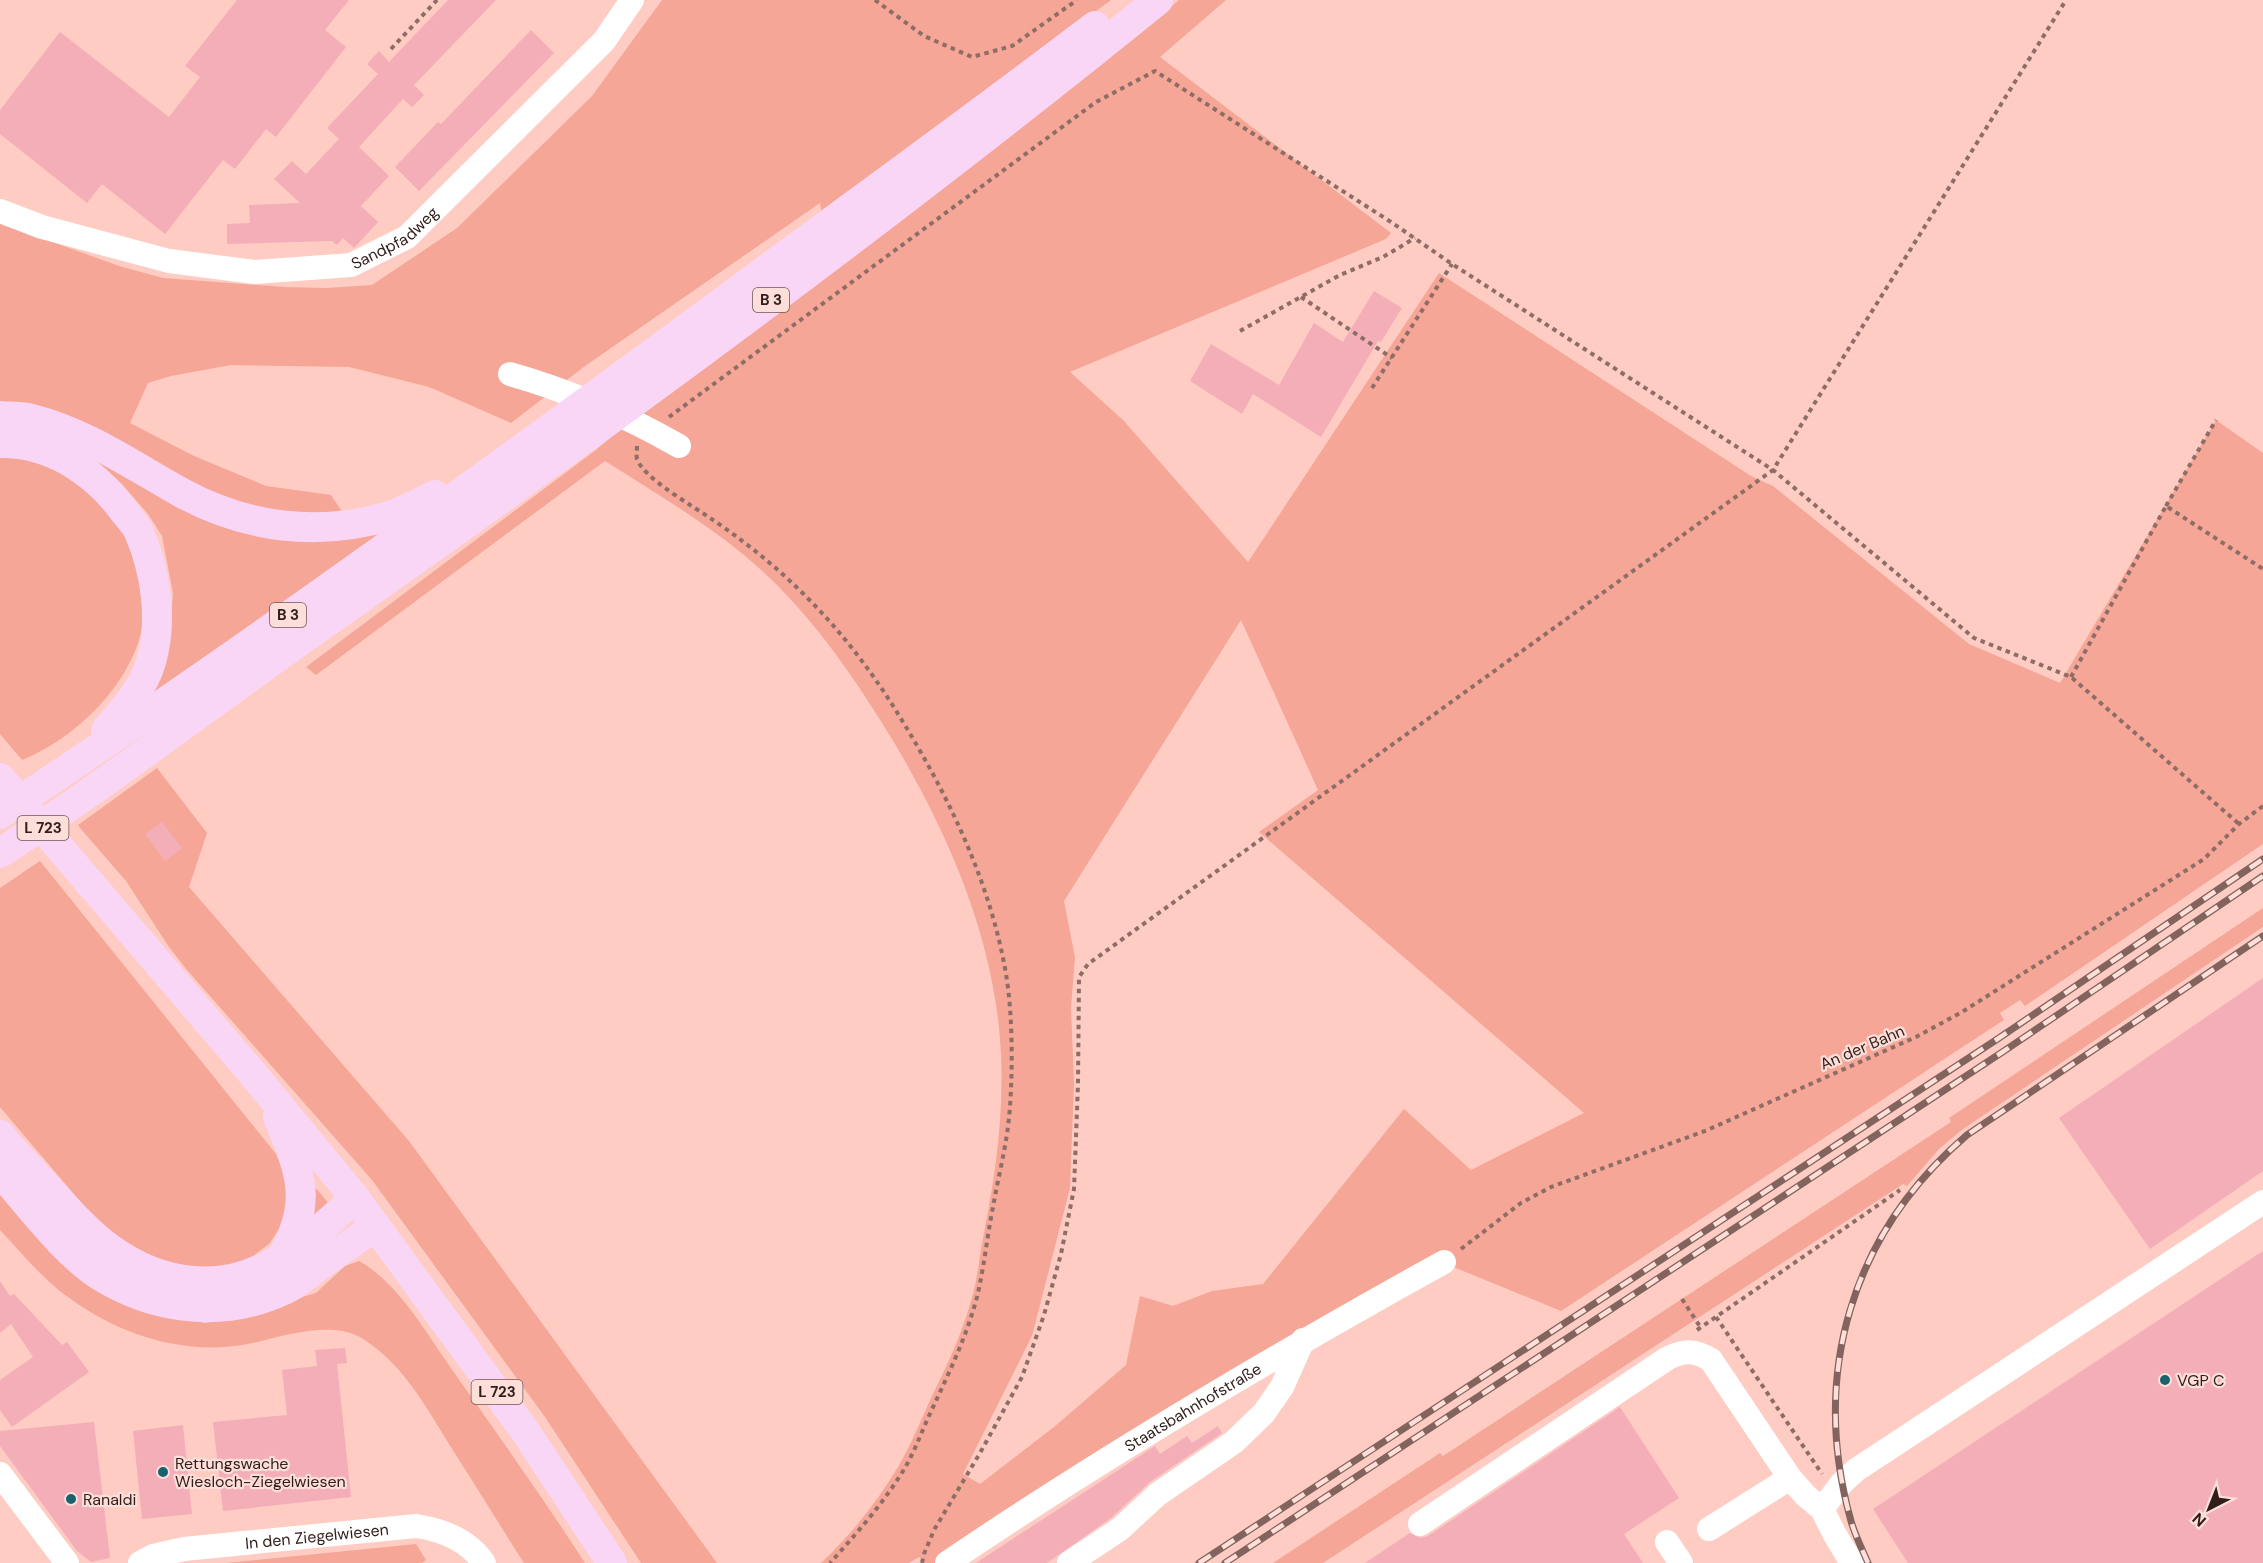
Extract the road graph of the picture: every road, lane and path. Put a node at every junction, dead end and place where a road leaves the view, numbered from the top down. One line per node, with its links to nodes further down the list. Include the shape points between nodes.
1 (437, 0): 8 (path)
2 (632, 0): 9 (street, Sandpfadweg, via 604,41 408,237 351,265 255,272 169,261 42,227)
3 (875, 0): 4 (path, via 924,36 972,57 1012,46)
4 (1077, 0)
5 (1129, 0): 23 (main road, B 3)
6 (1158, 0): 33 (main road, B 3, via 1027,107 839,250 458,531)
7 (2066, 0): 24 (path)
8 (391, 50)
9 (0, 211)
10 (1415, 238): 11 (path); 12 (path); 19 (path, via 1155,71 1096,102)
11 (1452, 264): 14 (path); 24 (path)
12 (1301, 297): 13 (path); 14 (path)
13 (1240, 331)
14 (1392, 358): 16 (path)
15 (510, 374): 22 (street, via 583,399 645,426)
16 (1372, 387)
17 (0, 416): 23 (main road, via 29,418 72,431 183,494 223,512 302,529 340,527 390,516)
18 (2216, 420): 25 (path)
19 (664, 421)
20 (643, 438): 60 (path, via 636,455 649,474 797,586 862,660 942,790 971,855 994,923 1006,976 1011,1054 1009,1118 976,1299 952,1365 905,1469 869,1519)
21 (0, 443): 28 (main road, via 20,442 53,453 108,490 138,530 155,581 157,622 151,663 130,703)
22 (679, 446)
23 (498, 467): 28 (main road, B 3)
24 (1773, 470): 27 (path, via 1974,638); 61 (path, via 1088,964 1079,977 1077,992 1074,1189 1044,1315 1022,1377 934,1530)
25 (2166, 506): 26 (path); 27 (path)
26 (2263, 569)
27 (2071, 677): 32 (path)
28 (79, 762): 31 (main road, B 3)
29 (0, 778): 36 (main road, L 723)
30 (2263, 806): 32 (path, An der Bahn)
31 (0, 814)
32 (2239, 824): 44 (path, An der Bahn, via 2204,859 1962,1012 1916,1037 1705,1131 1551,1187 1521,1203)
33 (26, 836): 34 (main road, B 3); 35 (main road)
34 (0, 853)
35 (0, 865)
36 (268, 1092): 40 (main road, L 723); 43 (main road, via 300,1181 301,1212 293,1237)
37 (0, 1136): 43 (main road, via 99,1240 151,1272 206,1283 236,1279)
38 (0, 1173): 42 (main road, via 52,1232 101,1277 155,1301 179,1306 220,1307 259,1300 288,1288)
39 (1900, 1190): 46 (path)
40 (355, 1198): 42 (main road, L 723); 43 (main road)
41 (2263, 1202): 52 (street, via 1856,1470)
42 (376, 1226): 59 (main road, L 723, via 525,1431)
43 (280, 1258)
44 (1444, 1262): 48 (street, Staatsbahnhofstraße)
45 (1682, 1299): 47 (path)
46 (1716, 1317): 47 (path); 52 (path)
47 (1701, 1328): 49 (path, via 1683,1339)
48 (1303, 1340): 62 (street, Staatsbahnhofstraße, via 1152,1430); 63 (street, via 1282,1387 1264,1413 1234,1442 1158,1494 1120,1528)
49 (1668, 1358): 51 (street, via 1690,1351 1711,1360); 53 (street)
50 (0, 1474): 56 (street)
51 (1790, 1478): 52 (street, via 1806,1496); 54 (street)
52 (1828, 1501): 65 (street, via 1835,1535)
53 (1420, 1524)
54 (1709, 1529)
55 (1667, 1542): 64 (street)
56 (67, 1563)
57 (141, 1563): 58 (street, In den Ziegelwiesen, via 184,1549 416,1526 452,1536)
58 (484, 1563)
59 (612, 1563)
60 (830, 1563)
61 (922, 1563)
62 (947, 1563)
63 (1069, 1563)
64 (1681, 1563)
65 (1852, 1563)

